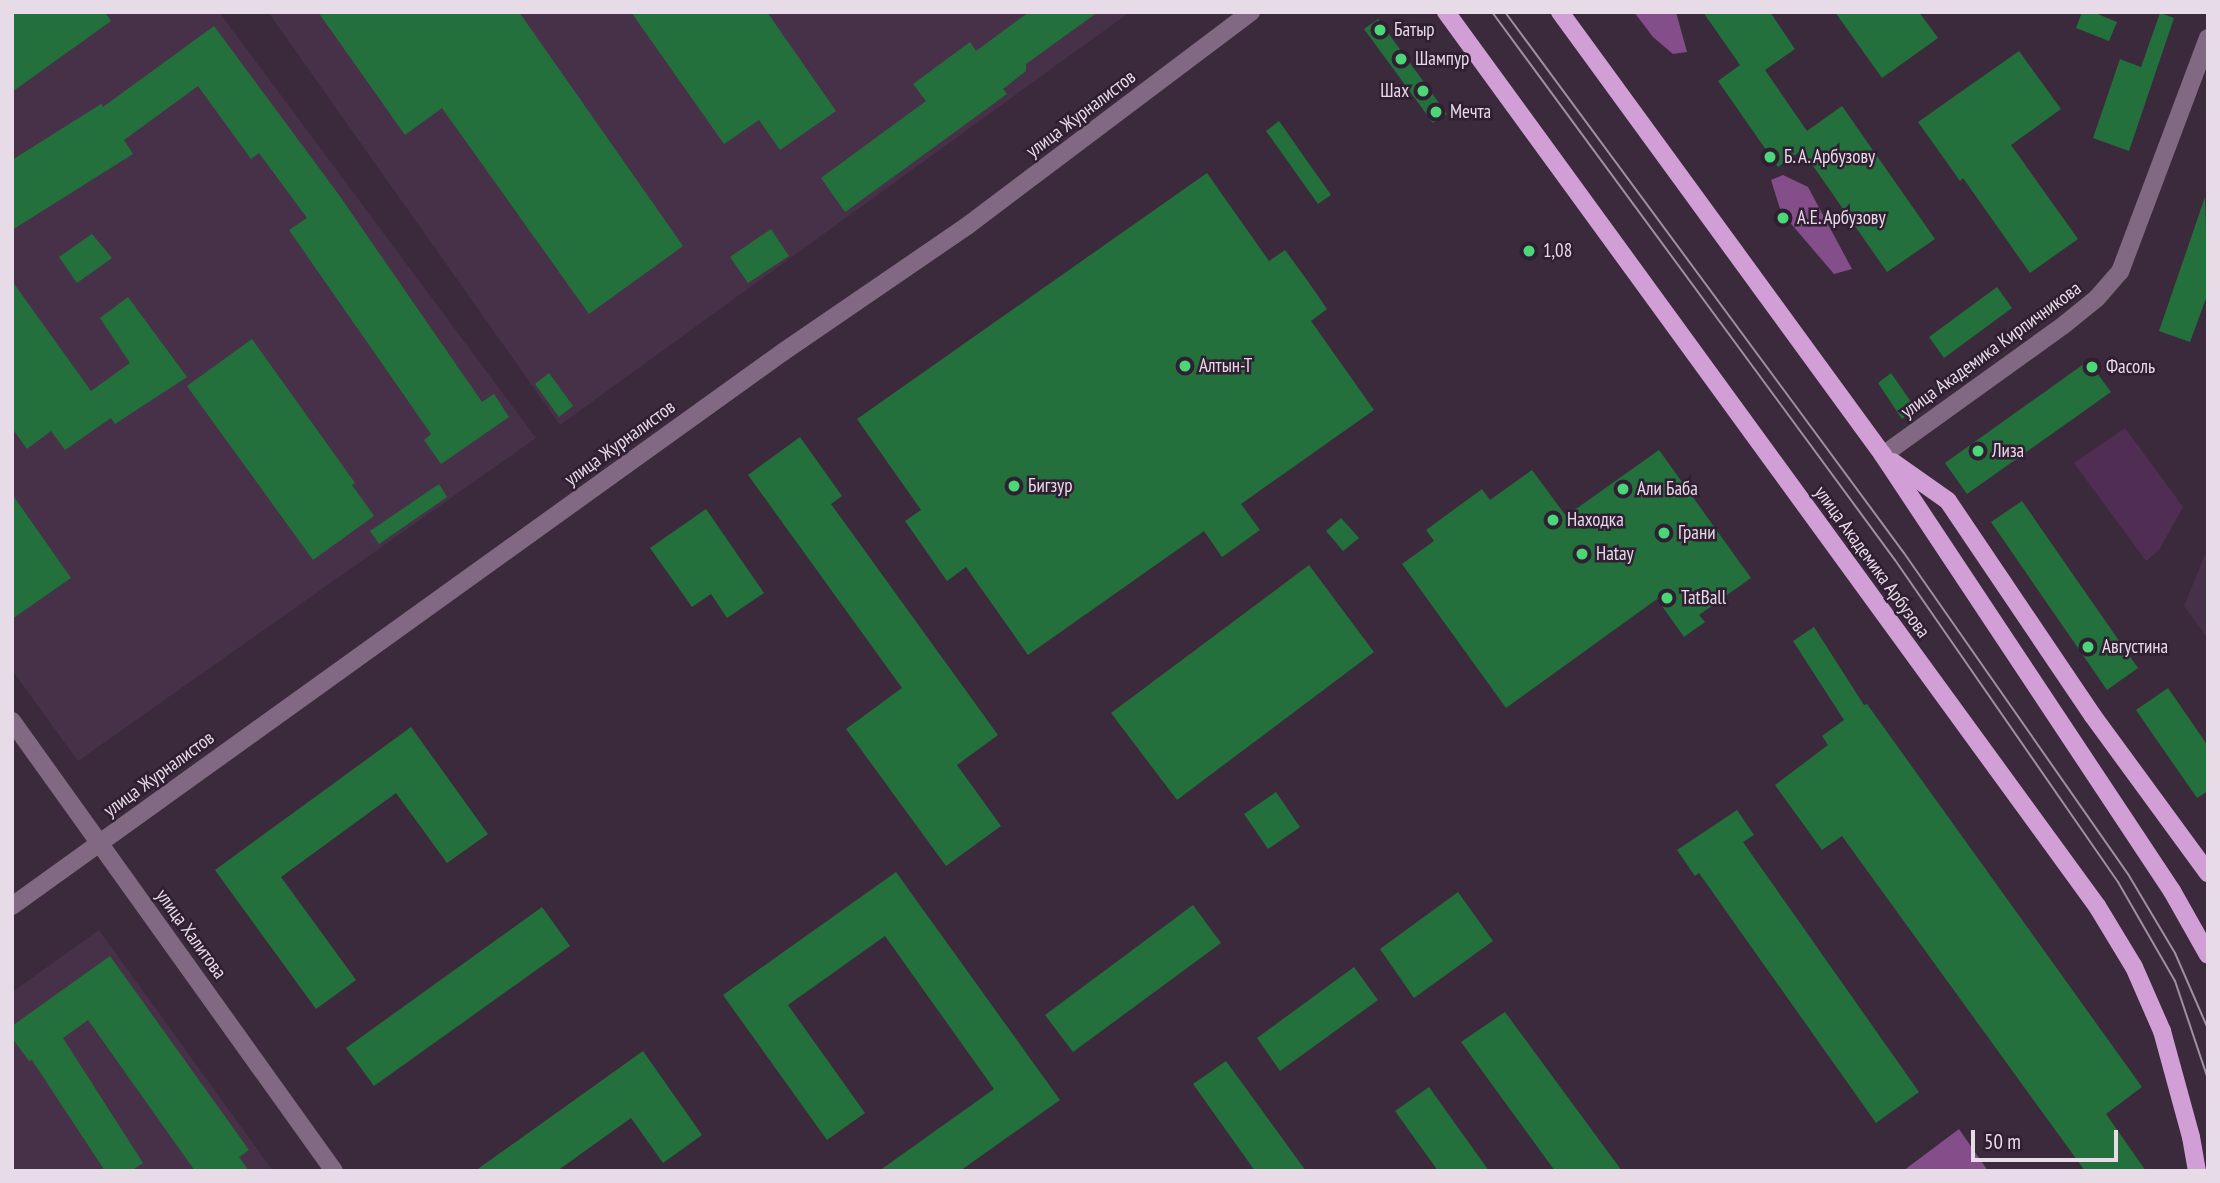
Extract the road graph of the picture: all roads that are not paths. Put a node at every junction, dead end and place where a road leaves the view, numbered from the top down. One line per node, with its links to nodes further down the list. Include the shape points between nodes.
1 (1251, 12): 7 (street, улица Журналистов, via 967,226 783,352)
2 (1446, 12): 12 (main road, улица Академика Арбузова, via 2097,906 2134,967 2162,1031)
3 (1560, 12): 5 (main road)
4 (2208, 38): 5 (street, улица Академика Кирпичникова, via 2120,272 2065,324)
5 (1883, 455): 8 (main road, via 1948,501 2093,716); 10 (main road, via 2172,891)
6 (12, 721): 7 (street, улица Халитова)
7 (100, 844): 9 (street, улица Журналистов); 11 (street, улица Халитова)
8 (2208, 873)
9 (12, 906)
10 (2208, 955)
11 (334, 1171)
12 (2197, 1171)

